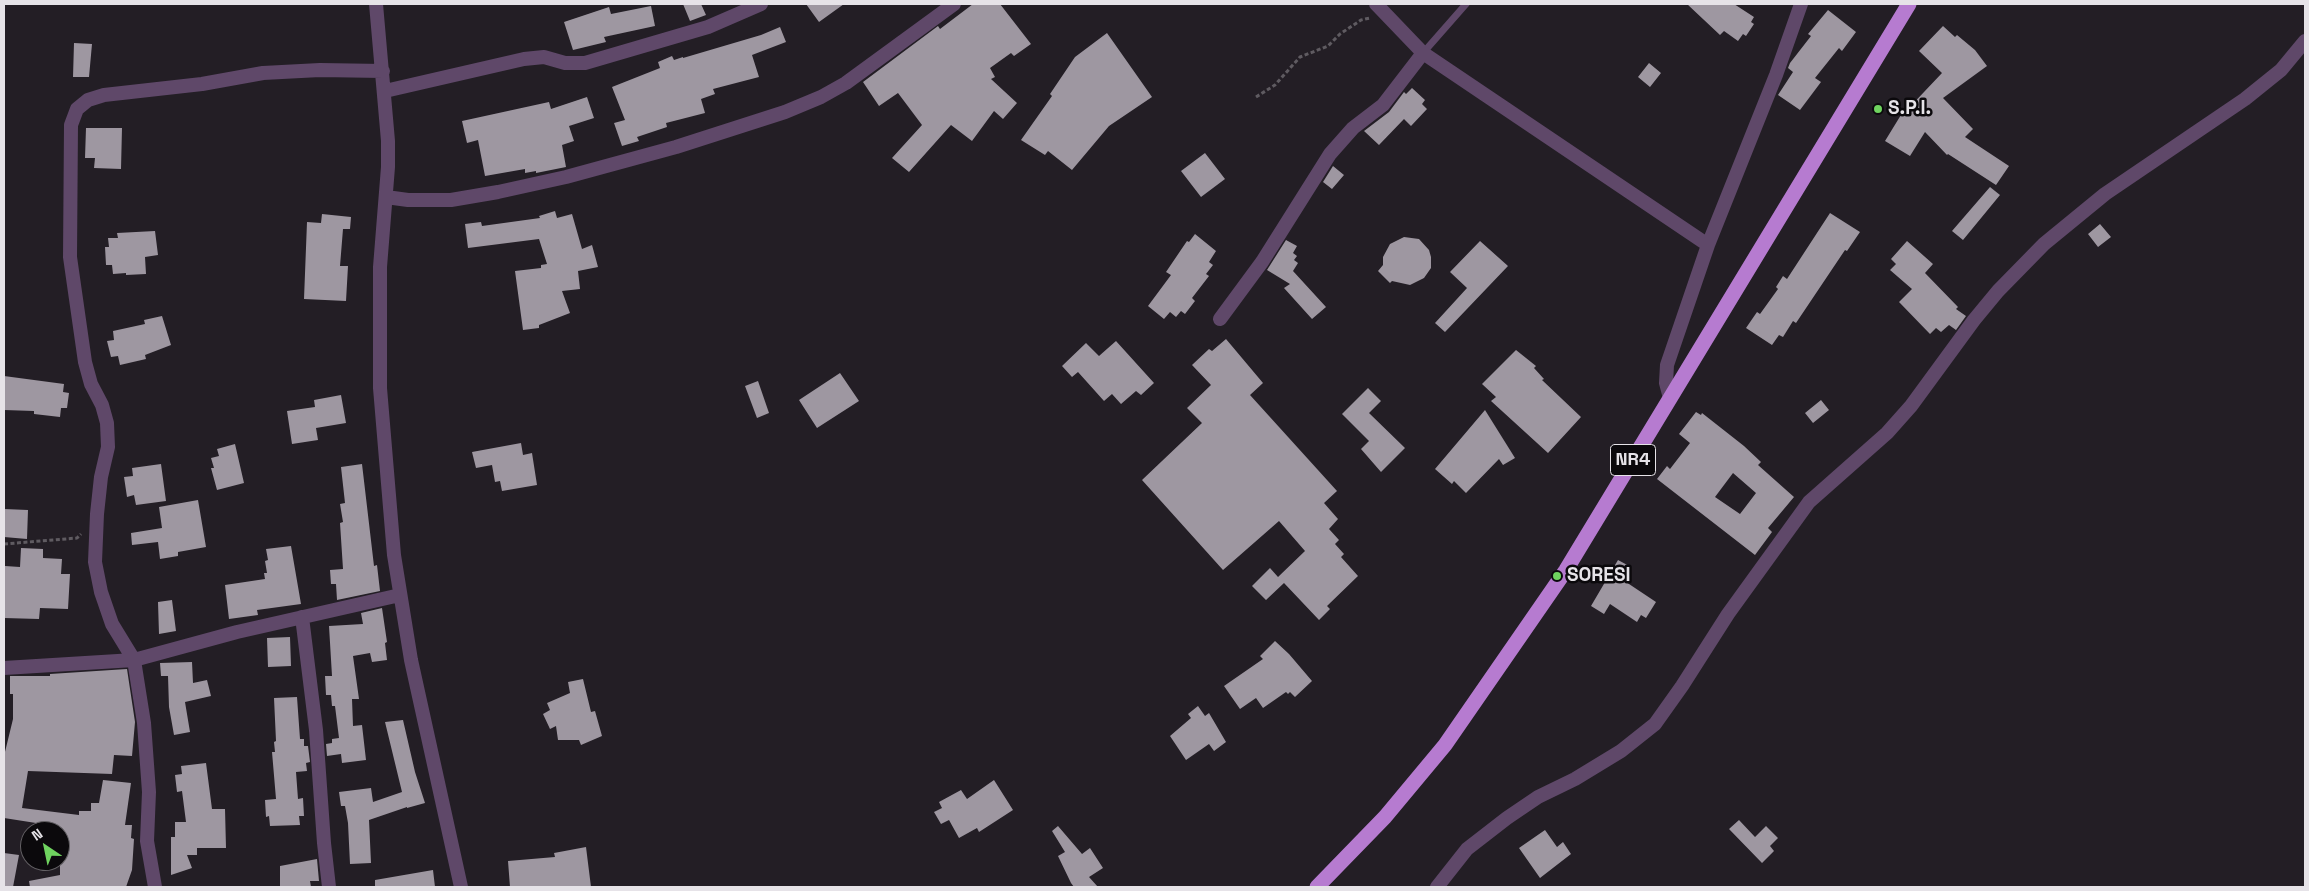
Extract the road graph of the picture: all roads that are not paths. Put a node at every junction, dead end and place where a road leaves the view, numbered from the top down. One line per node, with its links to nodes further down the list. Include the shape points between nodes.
1 (376, 4): 10 (street)
2 (761, 4): 11 (street, via 708,27 585,63 565,64 544,57 524,59)
3 (954, 4): 12 (street, via 846,83 821,98 785,112 676,147 498,192 451,200)
4 (1376, 4): 9 (street)
5 (1466, 4): 9 (lane)
6 (1802, 4): 13 (street)
7 (1909, 4): 15 (highway, NR4)
8 (2305, 41): 24 (street, via 2280,70 2244,99 2105,194 2044,244 1998,291 1887,433 1809,502 1728,614 1655,724 1621,751 1507,818 1467,849)
9 (1423, 53): 13 (street); 14 (street, via 1383,104 1353,128 1330,154 1262,262)
10 (383, 71): 11 (street); 18 (street, via 263,73 104,95 88,100 76,109 71,125 70,257 85,362 91,384 102,405 108,447 101,477 95,562 112,624)
11 (385, 91): 12 (street, via 388,142)
12 (386, 197): 16 (street, via 380,267 380,388)
13 (1708, 245): 15 (street, via 1667,365 1666,383)
14 (1220, 319)
15 (1670, 398): 23 (highway, NR4, via 1566,570 1445,744 1385,817)
16 (400, 595): 17 (street); 22 (street, via 411,660)
17 (302, 618): 18 (street); 21 (street, via 316,730)
18 (134, 660): 19 (street); 20 (street, via 144,723 149,792 147,841)
19 (4, 668)
20 (155, 887)
21 (329, 887)
22 (461, 887)
23 (1317, 887)
24 (1437, 887)

